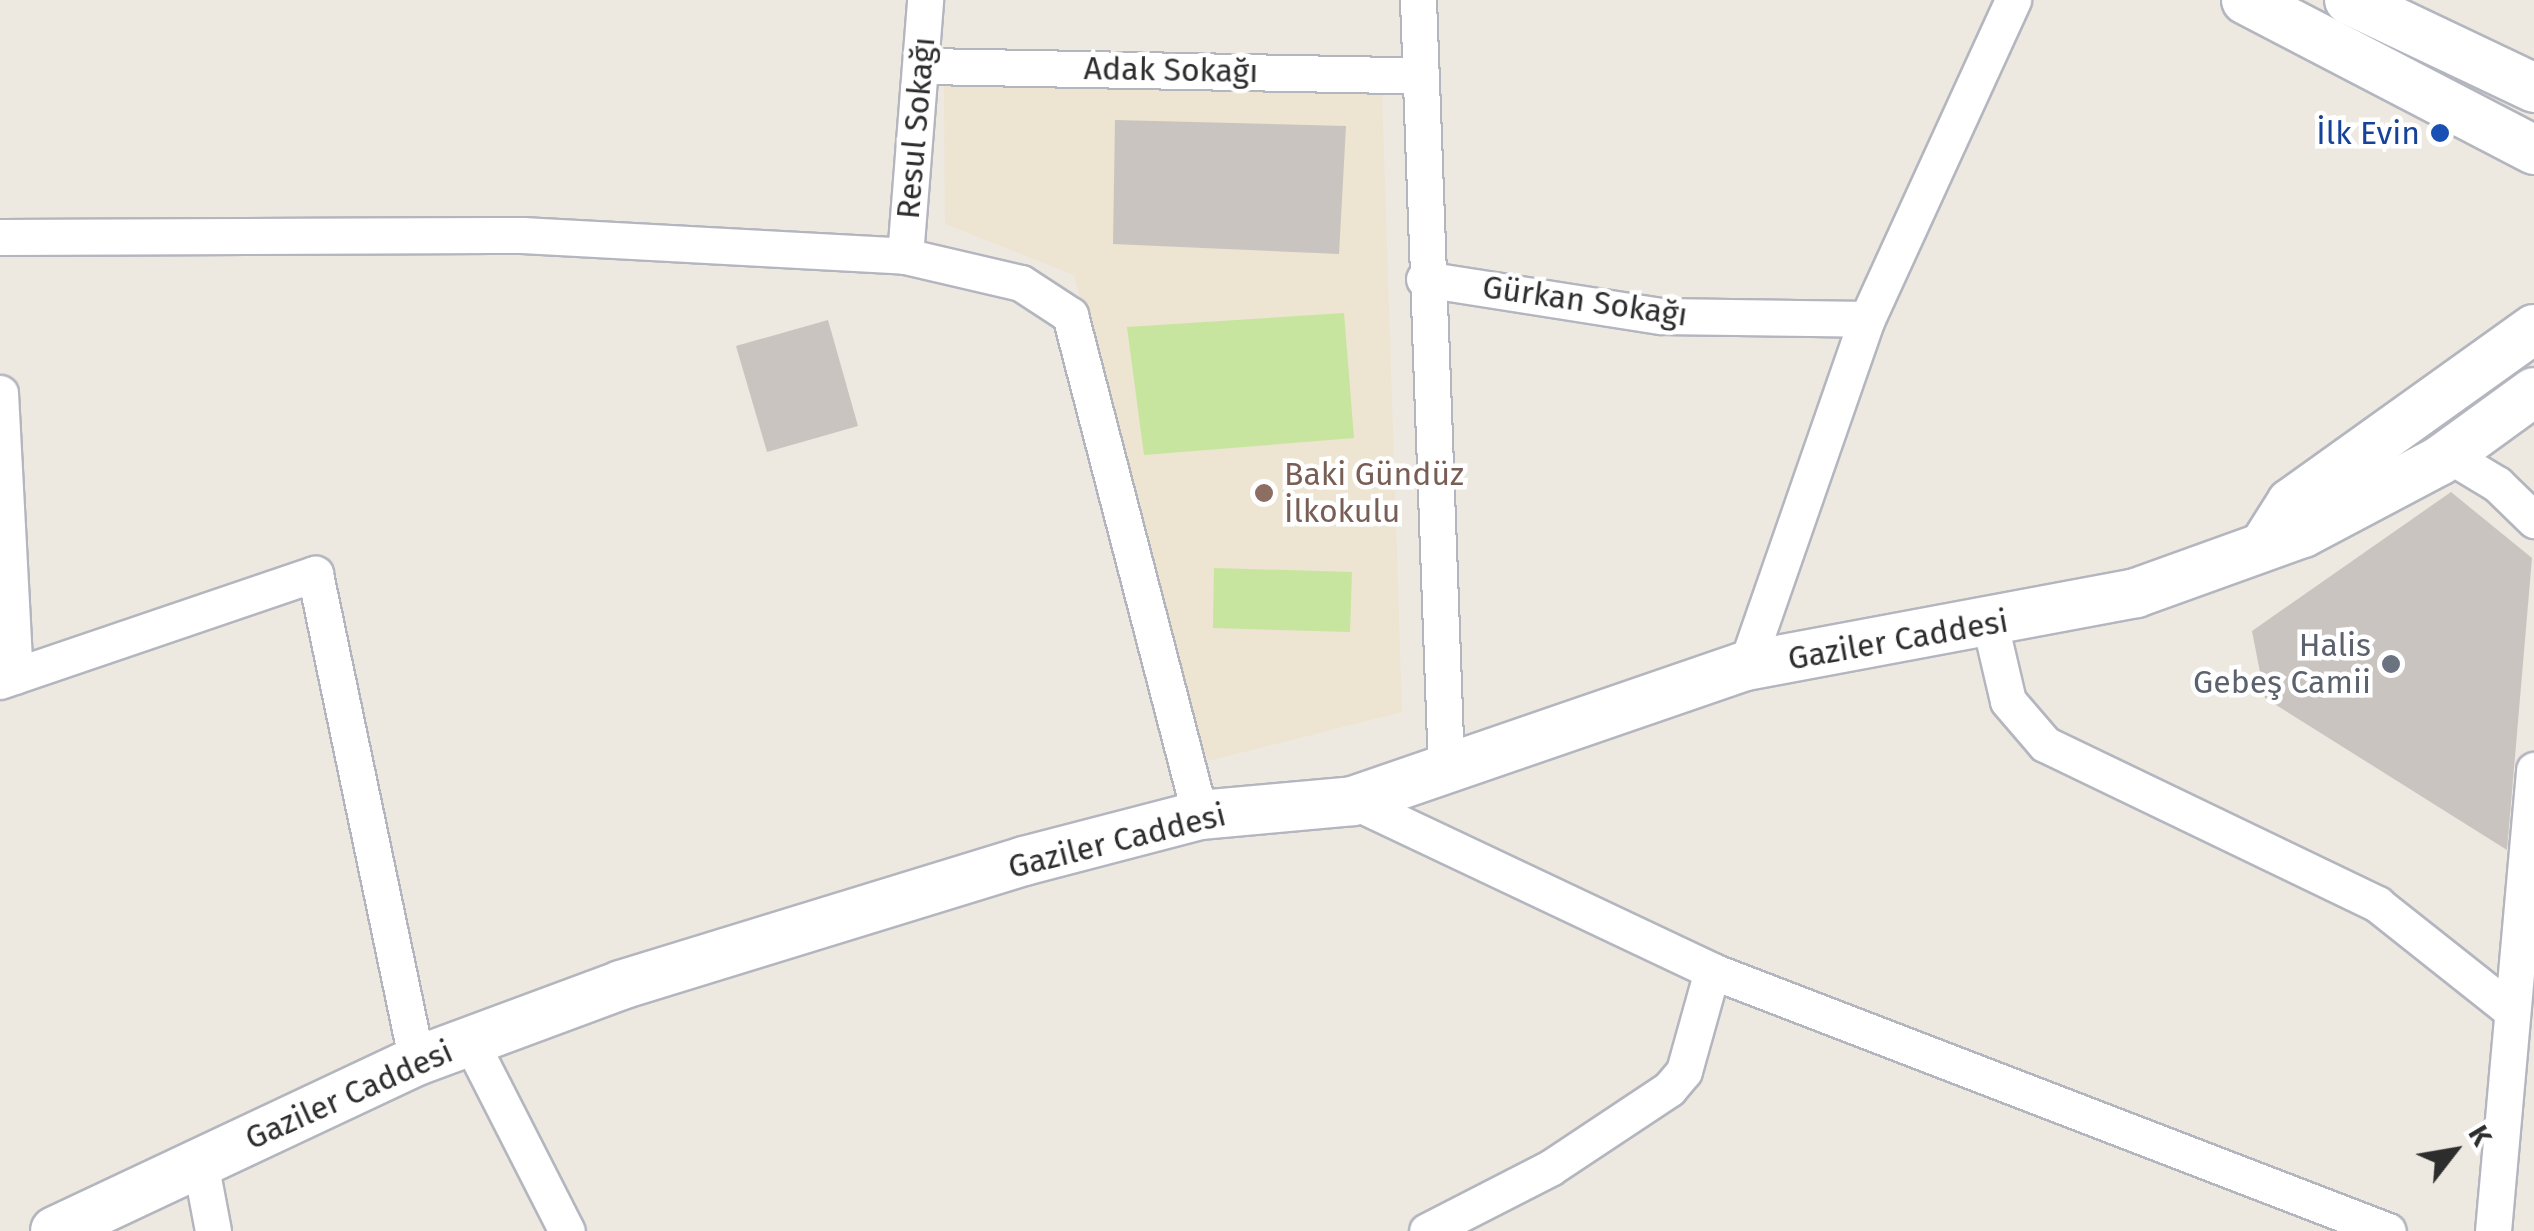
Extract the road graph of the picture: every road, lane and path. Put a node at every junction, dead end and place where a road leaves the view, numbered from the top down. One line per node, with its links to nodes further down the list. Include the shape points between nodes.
1 (925, 0): 6 (street, Resul Sokağı)
2 (1418, 0): 7 (street)
3 (2014, 0): 13 (street)
4 (2246, 0): 9 (main road)
5 (2349, 0): 8 (main road)
6 (926, 66): 7 (street, Adak Sokağı); 11 (street, Resul Sokağı)
7 (1417, 75): 12 (street)
8 (2534, 88)
9 (2524, 150)
10 (0, 238): 11 (street, via 522,236)
11 (905, 256): 26 (street, via 1021,283 1070,315)
12 (1424, 279): 13 (street, Gürkan Sokağı, via 1661,316); 23 (street)
13 (1867, 319): 21 (street)
14 (2534, 328): 19 (main road, via 2291,503)
15 (2534, 392): 17 (main road, Gaziler Caddesi)
16 (0, 393): 22 (street)
17 (2439, 461): 18 (street, via 2457,460 2496,484); 19 (main road, Gaziler Caddesi, via 2303,533)
18 (2534, 520)
19 (2268, 541): 20 (main road, Gaziler Caddesi, via 2136,593)
20 (1990, 624): 21 (main road, Gaziler Caddesi); 28 (street, via 2008,701 2045,744 2377,904)
21 (1746, 666): 23 (main road, Gaziler Caddesi)
22 (8, 679): 30 (street, via 315,574)
23 (1446, 770): 25 (main road, Gaziler Caddesi)
24 (2534, 770): 28 (street)
25 (1353, 800): 26 (main road, Gaziler Caddesi); 27 (street)
26 (1200, 815): 29 (main road, Gaziler Caddesi, via 658,974)
27 (1712, 971): 35 (street, via 1684,1071 1669,1089 1550,1168); 36 (street)
28 (2512, 1011): 37 (street)
29 (470, 1041): 30 (main road, Gaziler Caddesi); 34 (street)
30 (418, 1061): 31 (main road, Gaziler Caddesi)
31 (200, 1162): 32 (main road, Gaziler Caddesi); 33 (street)
32 (55, 1231)
33 (212, 1231)
34 (567, 1231)
35 (1427, 1231)
36 (2388, 1231)
37 (2493, 1231)

